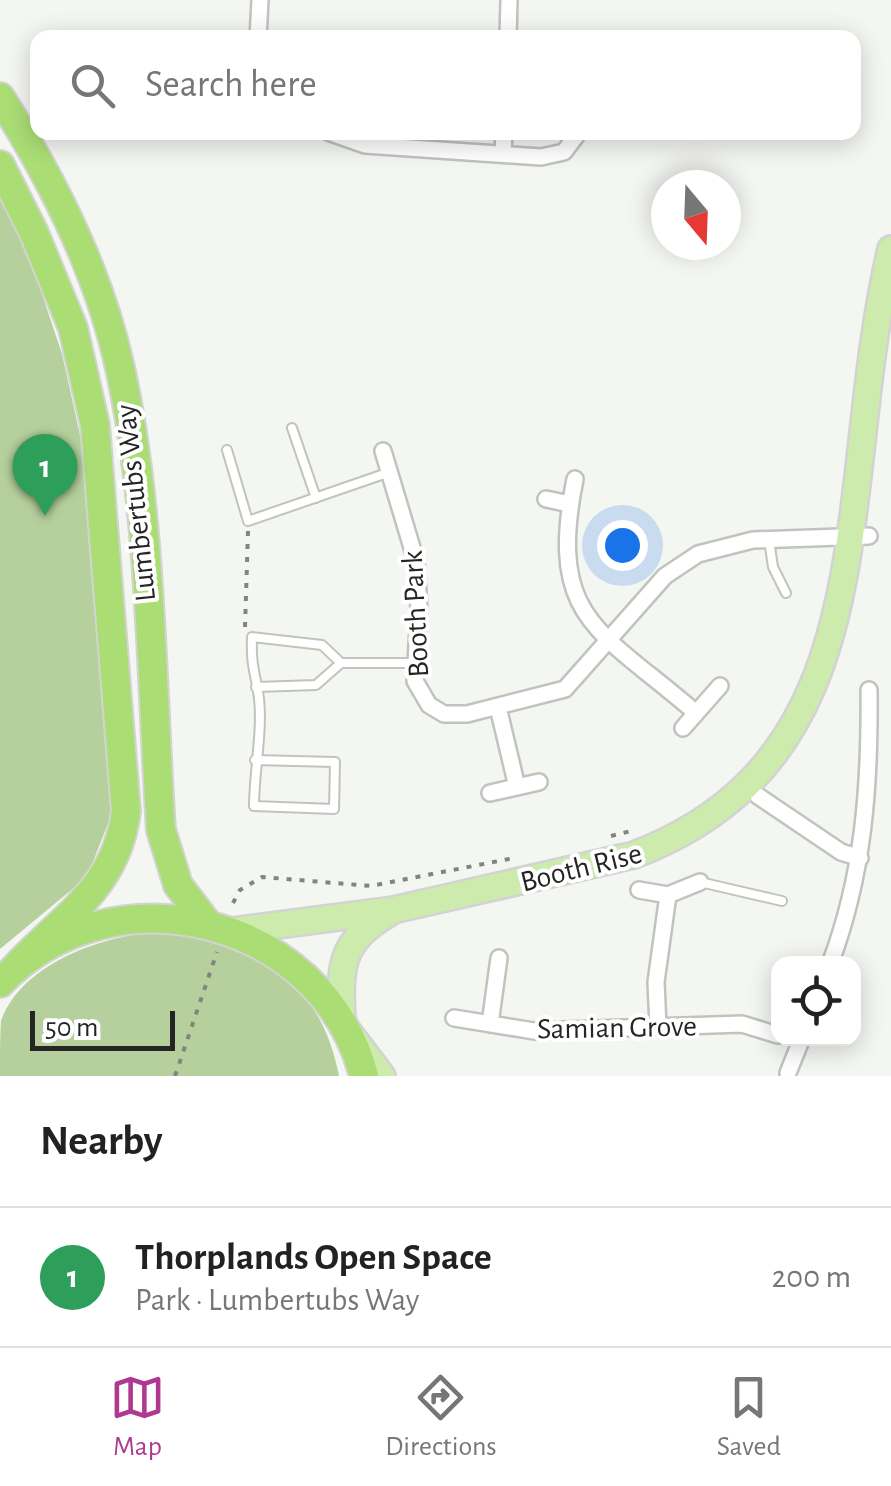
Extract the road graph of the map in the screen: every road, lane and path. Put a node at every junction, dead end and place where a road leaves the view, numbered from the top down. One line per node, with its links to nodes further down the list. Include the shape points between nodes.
1 (260, 0): 3 (street)
2 (509, 0): 4 (street)
3 (258, 30)
4 (508, 30)
5 (0, 97): 50 (highway, Lumbertubs Way, via 70,223 119,364 134,444 160,830 178,885)
6 (350, 140): 9 (street)
7 (504, 140): 9 (street)
8 (575, 140): 9 (street, via 553,156)
9 (503, 154)
10 (0, 165): 53 (highway, Lumbertubs Way, via 73,328 96,425 126,811 122,846 108,874)
11 (891, 249): 21 (main road, via 870,393)
12 (292, 428): 17 (lane)
13 (227, 450): 20 (lane)
14 (383, 451): 15 (street, Booth Park)
15 (390, 472): 17 (lane); 28 (street, Booth Park, via 416,561)
16 (575, 479): 19 (street)
17 (316, 498): 20 (lane)
18 (546, 499): 19 (street)
19 (570, 504): 26 (street, via 569,585 582,611)
20 (248, 521): 25 (path)
21 (869, 536): 22 (street, Booth Park); 24 (main road)
22 (769, 540): 23 (lane); 26 (street, Booth Park, via 713,548 681,563)
23 (786, 593)
24 (859, 627)
25 (245, 630)
26 (610, 638): 32 (street, Booth Park, via 564,689); 33 (street)
27 (341, 664): 28 (lane); 30 (lane, via 316,685); 30 (lane, via 322,646 252,637)
28 (415, 664): 32 (street, Booth Park, via 418,689 436,711)
29 (720, 686): 33 (street)
30 (256, 687): 36 (lane)
31 (869, 690): 44 (street)
32 (498, 708): 38 (street)
33 (696, 713): 34 (street)
34 (682, 728)
35 (814, 738): 40 (main road, Booth Rise)
36 (255, 760): 36 (lane, via 254,806 334,809 335,762)
37 (539, 782): 38 (street)
38 (516, 787): 39 (street)
39 (490, 792)
40 (758, 796): 44 (street, via 777,814); 49 (main road, Booth Rise, via 654,849)
41 (640, 828): 42 (path)
42 (602, 838)
43 (525, 856): 50 (path, via 371,886 262,878 240,890)
44 (860, 858): 51 (street)
45 (700, 882): 47 (street); 48 (lane)
46 (639, 890): 47 (street)
47 (668, 895): 57 (street, via 656,982)
48 (782, 901)
49 (393, 910): 50 (main road, Booth Rise); 56 (main road, Booth Rise, via 364,928 348,949 340,979)
50 (223, 926): 53 (highway, via 125,918 72,934); 56 (highway, via 295,967); 61 (path)
51 (833, 956)
52 (499, 958): 55 (street)
53 (7, 976)
54 (454, 1018): 55 (street, Samian Grove)
55 (490, 1024): 57 (street, Samian Grove, via 557,1032)
56 (344, 1026): 62 (highway); 63 (main road)
57 (658, 1027): 58 (street, Samian Grove, via 742,1024)
58 (771, 1033)
59 (795, 1046): 60 (street)
60 (788, 1073)
61 (175, 1076)
62 (364, 1076)
63 (382, 1076)

